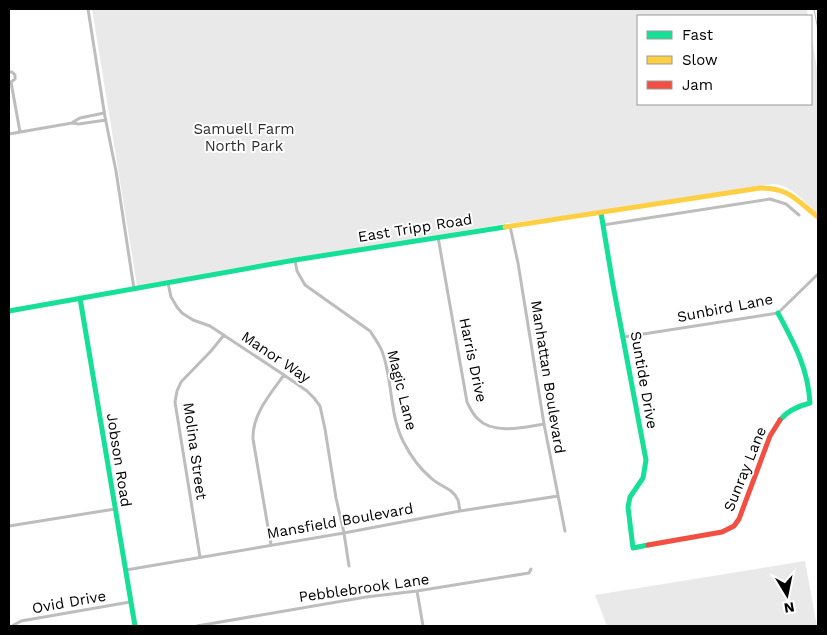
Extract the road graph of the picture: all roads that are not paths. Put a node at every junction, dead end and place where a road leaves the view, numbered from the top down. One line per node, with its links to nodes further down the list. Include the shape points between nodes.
1 (88, 9): 4 (street)
2 (9, 72): 3 (street, via 15,75 15,79)
3 (10, 81): 7 (street)
4 (104, 114): 5 (street); 6 (street, via 80,118)
5 (106, 120): 6 (street); 18 (street)
6 (72, 123): 7 (street)
7 (20, 132): 8 (street)
8 (9, 134)
9 (601, 213): 11 (street, East Tripp Road, via 774,188 794,197); 12 (street, Suntide Drive); 13 (street, East Tripp Road)
10 (799, 215): 12 (street, via 786,204 770,199)
11 (818, 217)
12 (603, 224): 23 (street, Suntide Drive)
13 (510, 226): 14 (street, East Tripp Road); 25 (street, Manhattan Boulevard)
14 (438, 237): 15 (street, East Tripp Road); 25 (street, Harris Drive, via 467,402 472,412 478,420 490,426 506,429)
15 (296, 260): 17 (street, East Tripp Road); 28 (street, Magic Lane, via 297,271 305,285 370,331 382,349 402,440 432,480 455,496)
16 (818, 274): 21 (street, Sunbird Lane)
17 (168, 283): 18 (street, East Tripp Road); 22 (street, Manor Way, via 171,297 182,313)
18 (134, 289): 19 (street, East Tripp Road)
19 (80, 298): 20 (street, East Tripp Road); 27 (street, Jobson Road)
20 (9, 311)
21 (778, 312): 23 (street, Sunbird Lane); 33 (street, Sunray Lane, via 806,370 810,403 795,407 779,421 770,436 739,519 734,526 722,532)
22 (224, 335): 24 (street, Manor Way); 34 (street, Molina Street, via 181,382 175,402)
23 (624, 337): 33 (street, Suntide Drive, via 646,460 643,478 628,506)
24 (284, 375): 31 (street, Manor Way, via 307,391 320,406); 32 (street, via 257,416 252,432)
25 (544, 424): 26 (street, Manhattan Boulevard)
26 (558, 496): 28 (street, Mansfield Boulevard); 30 (street, Manhattan Boulevard)
27 (115, 509): 29 (street); 37 (street, Jobson Road)
28 (460, 511): 31 (street, Mansfield Boulevard)
29 (9, 526)
30 (565, 531)
31 (344, 533): 32 (street, Mansfield Boulevard); 35 (street, Manor Way)
32 (271, 545): 34 (street, Mansfield Boulevard)
33 (633, 548)
34 (200, 557): 37 (street, Mansfield Boulevard)
35 (349, 566)
36 (531, 569): 38 (street, Pebblebrook Lane, via 529,573)
37 (125, 570): 39 (street, Jobson Road)
38 (417, 591): 42 (street, Pebblebrook Lane, via 366,596); 43 (street)
39 (130, 602): 40 (street, Ovid Drive, via 21,621); 41 (street, Jobson Road)
40 (12, 626)
41 (135, 626)
42 (198, 626)
43 (423, 626)

